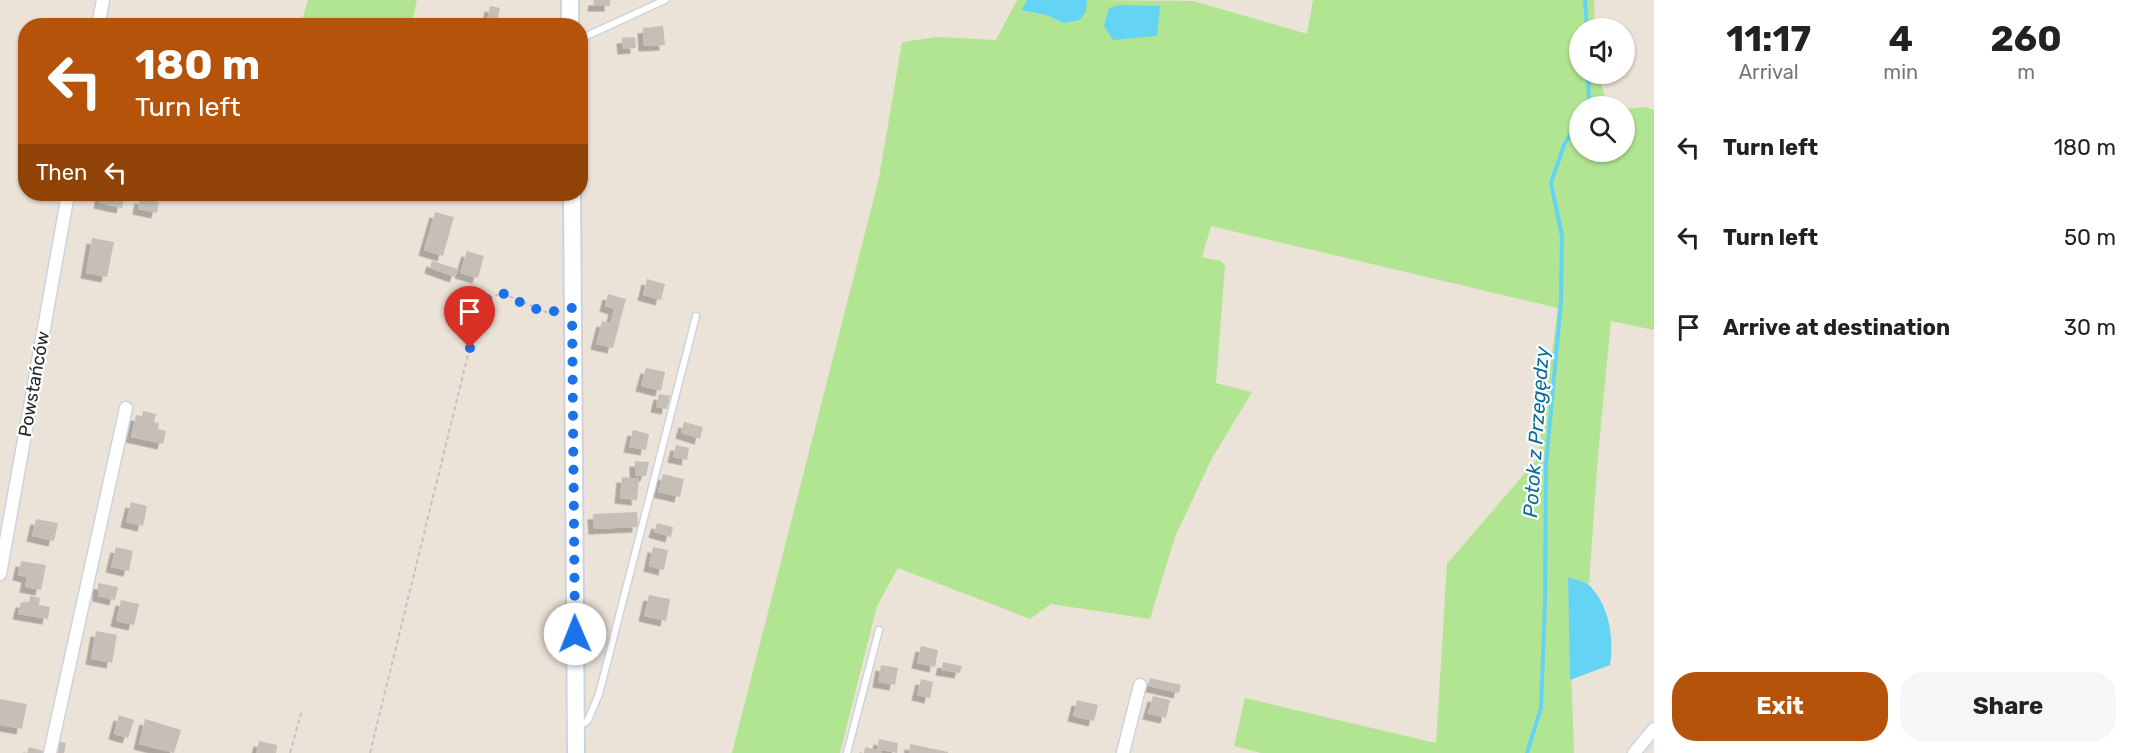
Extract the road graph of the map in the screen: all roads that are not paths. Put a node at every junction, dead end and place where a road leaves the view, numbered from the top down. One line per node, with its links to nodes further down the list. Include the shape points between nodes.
1 (103, 0): 4 (street)
2 (570, 0): 5 (main road)
3 (665, 0): 6 (lane)
4 (100, 18)
5 (570, 18)
6 (588, 35)
7 (67, 201): 11 (street, Powstańców)
8 (572, 201): 14 (main road)
9 (696, 316): 14 (lane, via 599,694 588,720)
10 (126, 408): 16 (street)
11 (0, 574)
12 (879, 630): 18 (lane)
13 (1140, 685): 19 (street)
14 (576, 724): 17 (main road)
15 (1654, 729): 20 (street)
16 (50, 753)
17 (576, 753)
18 (847, 753)
19 (1123, 753)
20 (1634, 753)

